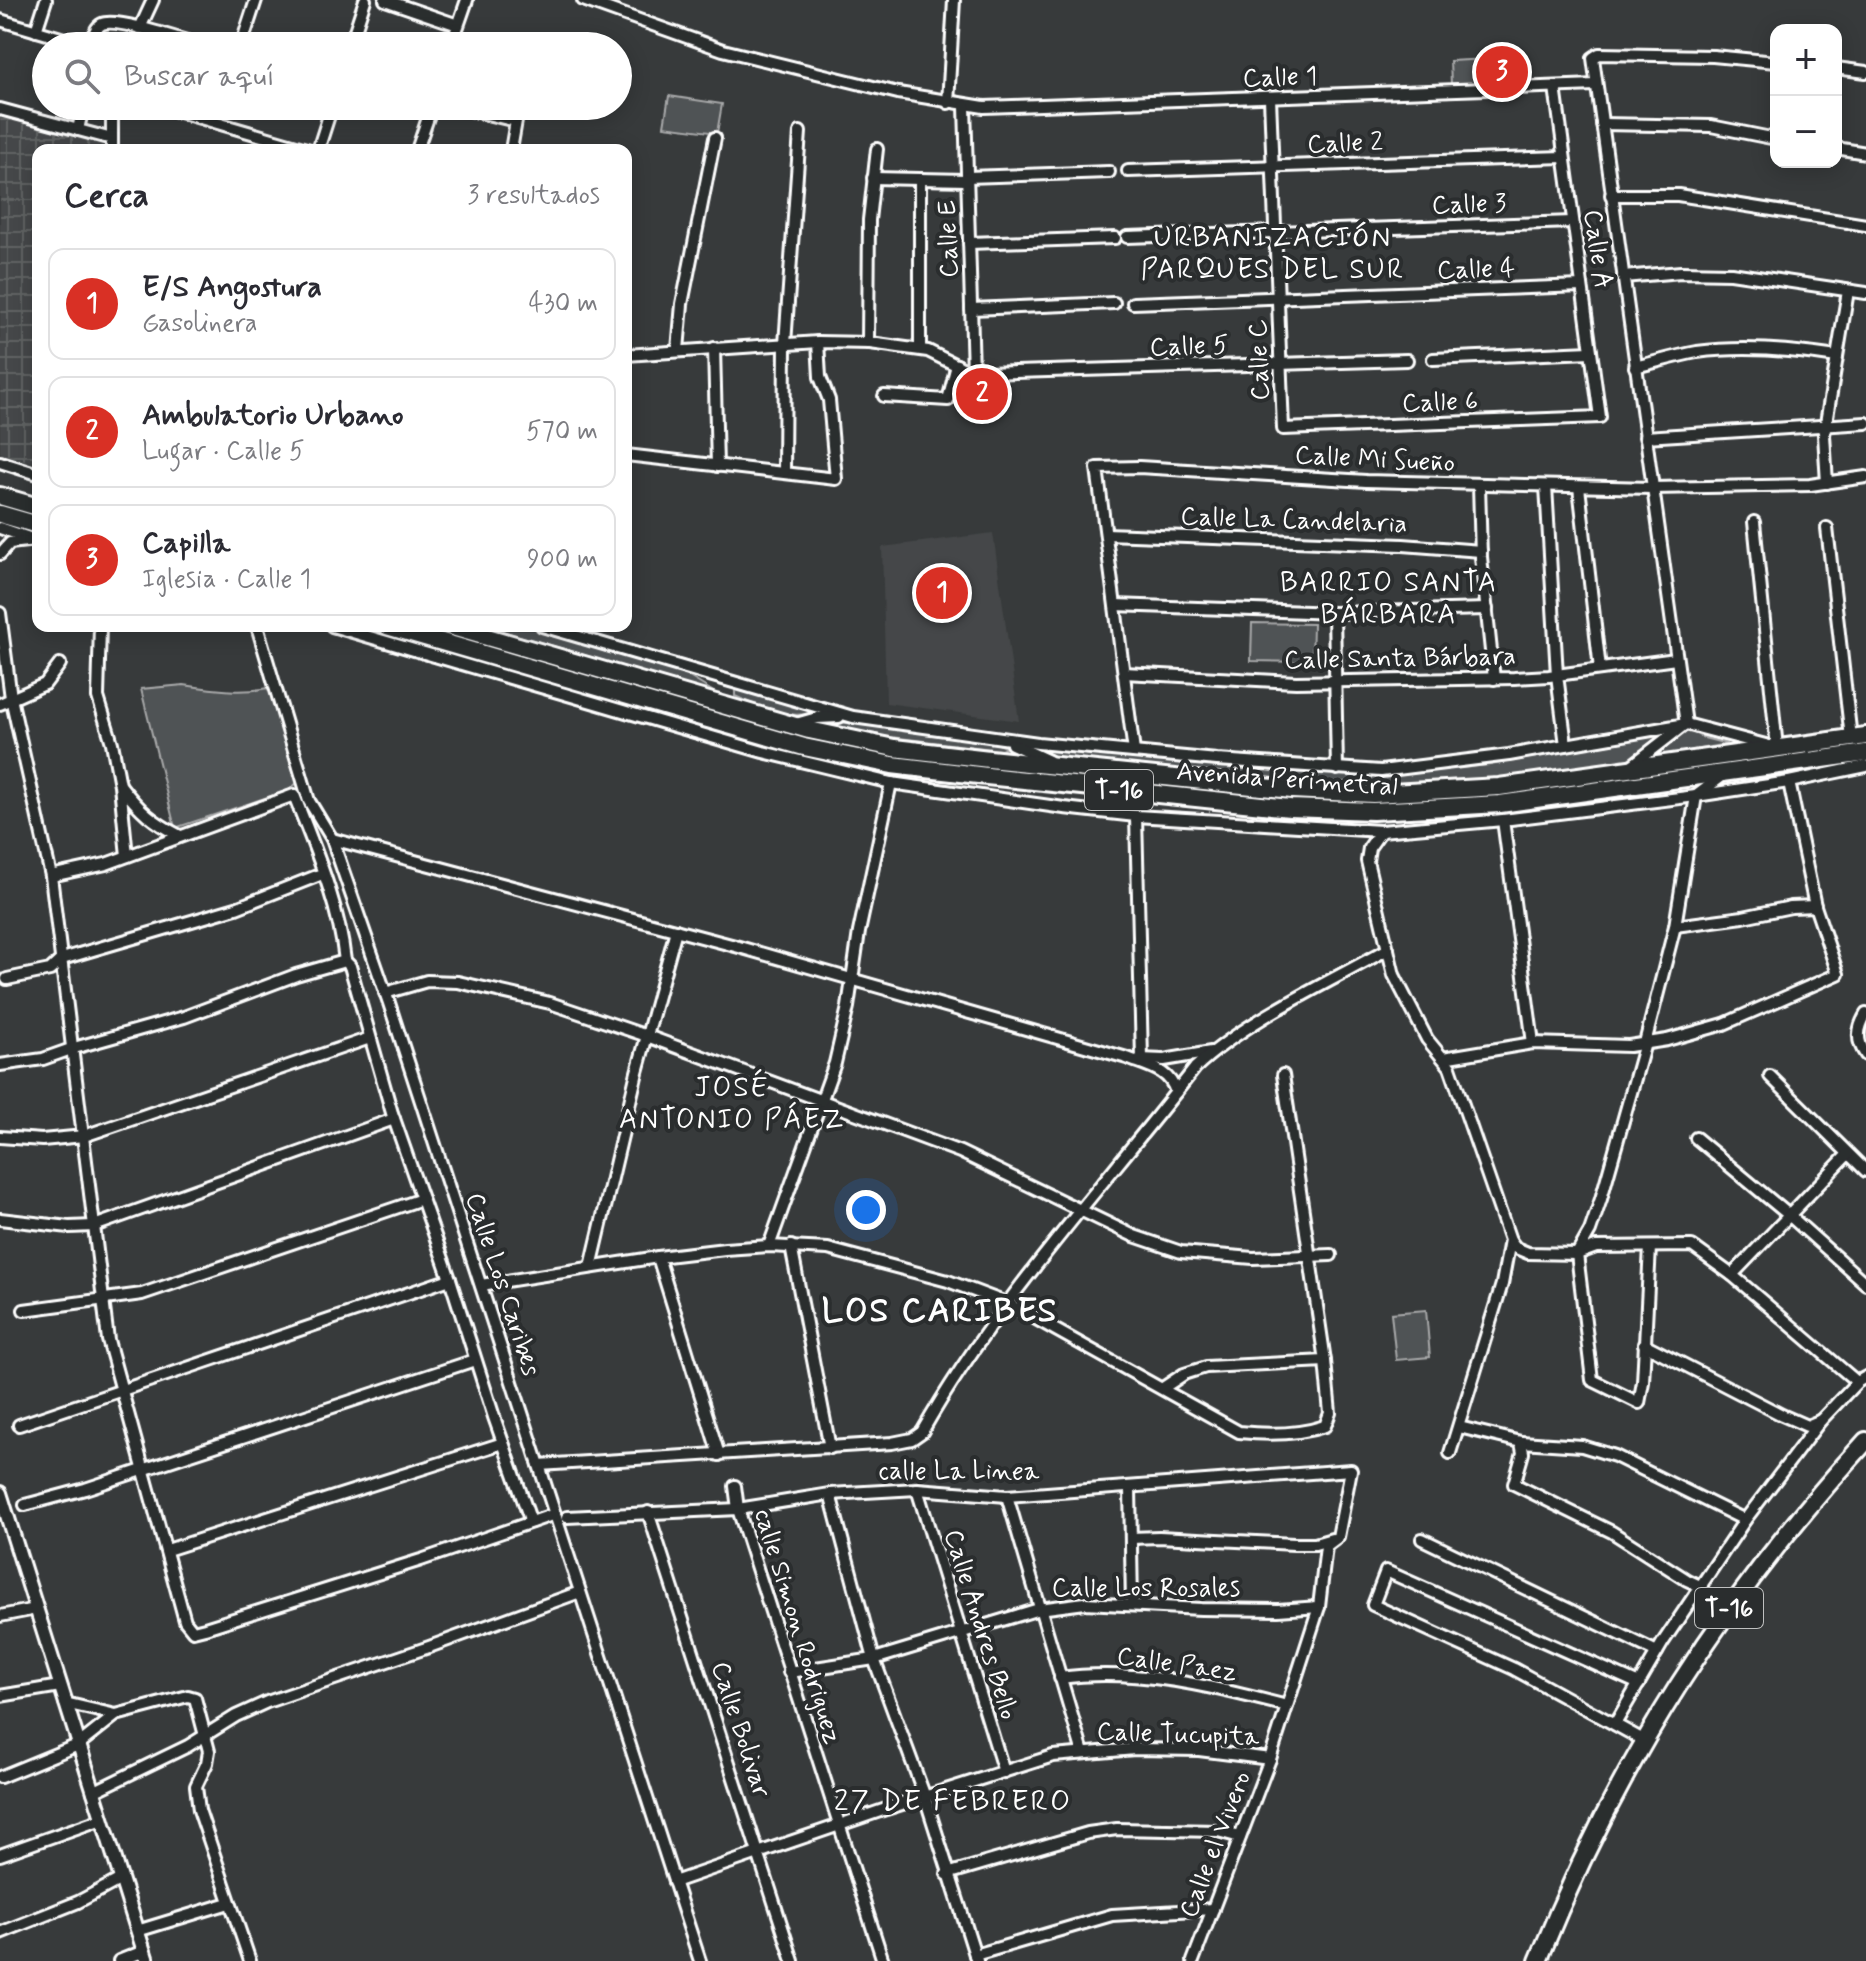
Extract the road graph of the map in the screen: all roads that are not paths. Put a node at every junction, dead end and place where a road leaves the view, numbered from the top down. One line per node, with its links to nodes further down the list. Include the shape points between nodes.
1 (46, 0): 12 (street)
2 (153, 0): 11 (street)
3 (256, 0): 16 (street)
4 (365, 0): 17 (street)
5 (385, 0): 10 (street)
6 (467, 0): 10 (street)
7 (583, 0): 25 (street, Calle 1, via 723,50)
8 (954, 0): 25 (street)
9 (0, 20): 12 (street)
10 (458, 25): 18 (street)
11 (140, 28): 14 (street, via 103,24); 15 (street)
12 (36, 31): 13 (street)
13 (40, 32)
14 (95, 32)
15 (154, 32)
16 (246, 32)
17 (355, 32)
18 (456, 32)
19 (1770, 61): 22 (street, via 1599,54 1593,60)
20 (1842, 69): 21 (street)
21 (1866, 72)
22 (1596, 85): 23 (street, Calle 1); 36 (street)
23 (1555, 87): 24 (street, Calle 1); 49 (street, Calle A)
24 (1270, 98): 26 (street, Calle 1); 50 (street, Calle C)
25 (948, 103): 26 (street, Calle 1)
26 (965, 106): 54 (street, Calle E)
27 (0, 109): 28 (street)
28 (32, 118)
29 (41, 120): 37 (street)
30 (80, 120): 37 (street)
31 (112, 120): 41 (street)
32 (207, 120): 42 (street)
33 (328, 120): 43 (street)
34 (427, 120): 44 (street)
35 (512, 120): 45 (street, via 516,121)
36 (1602, 124): 40 (street, via 1711,126); 56 (street)
37 (78, 130): 41 (street)
38 (800, 132): 73 (street)
39 (715, 138): 76 (street)
40 (1770, 138)
41 (112, 144)
42 (289, 144)
43 (320, 144)
44 (419, 144)
45 (512, 144)
46 (877, 149): 53 (street)
47 (1842, 149): 48 (street)
48 (1866, 153)
49 (1564, 157): 50 (street, Calle 2); 57 (street, Calle A)
50 (1273, 166): 51 (street, Calle 2); 59 (street, Calle C)
51 (1128, 171)
52 (1109, 172): 54 (street)
53 (873, 178): 55 (street); 72 (street)
54 (967, 178): 55 (street); 62 (street, Calle E)
55 (920, 179): 75 (street)
56 (1611, 195): 58 (street, via 1678,195); 63 (street)
57 (1573, 222): 59 (street, Calle 3); 64 (street, Calle A)
58 (1866, 225)
59 (1275, 231): 60 (street, Calle 3); 67 (street, Calle C)
60 (1127, 237)
61 (1115, 238): 62 (street)
62 (969, 243): 70 (street, Calle E)
63 (1623, 277): 65 (street, via 1731,273); 84 (street)
64 (1582, 286): 67 (street, Calle 4); 77 (street, Calle A)
65 (1848, 291): 66 (street); 79 (street)
66 (1866, 293)
67 (1278, 297): 69 (street, Calle 4); 82 (street, Calle C)
68 (1114, 303): 70 (street)
69 (1133, 303)
70 (971, 309): 85 (street, Calle E)
71 (818, 342): 72 (street); 73 (street); 96 (street, via 836,479)
72 (868, 343): 75 (street)
73 (785, 344): 74 (street); 96 (street)
74 (714, 348): 76 (street); 94 (street)
75 (920, 349): 83 (street)
76 (678, 350): 78 (street)
77 (1591, 352): 80 (street); 87 (street, Calle A)
78 (632, 354)
79 (1837, 357): 84 (street, via 1723,350); 89 (street)
80 (1433, 359)
81 (1407, 360): 82 (street, Calle 5)
82 (1280, 364): 85 (street, Calle 5); 90 (street, Calle C)
83 (957, 365): 85 (street); 86 (street, via 948,400)
84 (1635, 367): 91 (street)
85 (973, 372)
86 (884, 396)
87 (1600, 417): 90 (street, Calle 6)
88 (1866, 423): 89 (street)
89 (1825, 427): 91 (street); 98 (street)
90 (1283, 429)
91 (1645, 437): 102 (street)
92 (632, 456): 94 (street)
93 (0, 462): 95 (street)
94 (717, 466): 96 (street)
95 (32, 472)
96 (784, 472)
97 (1866, 477): 98 (street, Calle Mi Sueño)
98 (1827, 483): 102 (street, Calle Mi Sueño)
99 (1479, 484): 100 (street, Calle Mi Sueño); 111 (street, Calle Mi Sueño, via 1097,468); 113 (street)
100 (1546, 486): 101 (street, Calle Mi Sueño); 129 (street)
101 (1579, 487): 102 (street, Calle Mi Sueño); 127 (street)
102 (1652, 488): 125 (street)
103 (0, 496): 104 (main road)
104 (32, 505)
105 (0, 514): 109 (main road)
106 (1754, 522): 140 (street)
107 (0, 528): 110 (street)
108 (1827, 528): 138 (street)
109 (32, 532)
110 (32, 534)
111 (1106, 534): 113 (street, Calle La Candelaria); 115 (street)
112 (32, 536): 114 (street, via 10,543)
113 (1481, 551): 116 (street)
114 (0, 554)
115 (1115, 605): 118 (street); 128 (street)
116 (1487, 609): 118 (street); 130 (street)
117 (0, 613): 132 (street)
118 (1334, 613): 131 (street)
119 (100, 632): 150 (street, via 98,697)
120 (262, 632): 156 (street, Calle Los Caribes, via 309,801)
121 (353, 632): 149 (street, via 763,752)
122 (408, 632): 147 (main road, Avenida Perimetral / T-16, via 829,753 987,776 1290,808 1373,811 1500,804)
123 (470, 632): 136 (main road, Avenida Perimetral / T-16)
124 (563, 632): 134 (street, Avenida Perimetral)
125 (1676, 659): 127 (street, Calle Santa Bárbara); 135 (street)
126 (60, 664): 132 (street, via 45,684)
127 (1600, 669): 129 (street, Calle Santa Bárbara)
128 (1124, 673): 131 (street, Calle Santa Bárbara); 141 (street)
129 (1557, 675): 130 (street, Calle Santa Bárbara); 139 (street)
130 (1494, 679): 131 (street, Calle Santa Bárbara)
131 (1335, 682): 145 (street)
132 (11, 698): 133 (street); 159 (street)
133 (0, 704)
134 (853, 717): 136 (street); 137 (street, Avenida Perimetral)
135 (1686, 724): 139 (street, Avenida Perimetral); 140 (street); 146 (street)
136 (793, 725): 144 (main road, Avenida Perimetral / T-16, via 894,748)
137 (993, 737): 141 (street, Avenida Perimetral); 144 (street)
138 (1858, 737): 140 (main road, Avenida Perimetral / T-16)
139 (1566, 745): 145 (street, Avenida Perimetral, via 1417,769)
140 (1777, 748): 146 (main road, Avenida Perimetral / T-16)
141 (1134, 752): 145 (street, Avenida Perimetral)
142 (1866, 753): 147 (main road, Avenida Perimetral / T-16)
143 (1866, 766): 148 (street)
144 (1066, 767): 146 (main road, Avenida Perimetral / T-16, via 1373,794 1499,787)
145 (1337, 769)
146 (1626, 770)
147 (1727, 773): 151 (street)
148 (1789, 782): 151 (street); 160 (street)
149 (891, 783): 152 (street); 167 (street)
150 (120, 785): 155 (street, via 138,809); 157 (street)
151 (1696, 796): 153 (street); 161 (street)
152 (1136, 816): 154 (street); 179 (street)
153 (1503, 820): 154 (street); 172 (street)
154 (1381, 831): 163 (street, via 1367,861)
155 (180, 836): 157 (street); 158 (street, via 294,795)
156 (332, 839): 162 (street); 168 (street, Calle Los Caribes)
157 (127, 856): 159 (street)
158 (322, 874): 164 (street, via 236,908); 165 (street, via 342,931)
159 (51, 876): 164 (street)
160 (1815, 906): 161 (street); 173 (street, via 1838,974 1724,1024)
161 (1675, 926): 173 (street)
162 (676, 930): 167 (street); 170 (street)
163 (1388, 949): 175 (street); 178 (street, via 1394,975 1427,1039)
164 (62, 959): 166 (street, via 50,970); 174 (street)
165 (345, 961): 171 (street); 174 (street, via 184,1017)
166 (7, 979)
167 (851, 979): 177 (street); 184 (street)
168 (385, 993): 170 (street, via 427,981 485,986); 208 (street, Calle Los Caribes)
169 (1866, 1014): 176 (street, via 1858,1028)
170 (647, 1036): 184 (street); 204 (street)
171 (370, 1038): 185 (street); 186 (street)
172 (1533, 1043): 173 (street); 178 (street)
173 (1645, 1043): 200 (street, via 1601,1199)
174 (74, 1048): 180 (street); 186 (street)
175 (1213, 1051): 179 (street); 183 (street)
176 (1866, 1055)
177 (1127, 1058): 179 (street); 183 (street, via 1170,1077)
178 (1443, 1058): 196 (street)
179 (1142, 1059)
180 (0, 1065)
181 (1283, 1075): 202 (street)
182 (1770, 1076): 189 (street)
183 (1176, 1092): 192 (street)
184 (823, 1101): 192 (street, via 960,1152); 197 (street)
185 (394, 1119): 191 (street); 195 (street)
186 (84, 1136): 187 (street); 195 (street)
187 (0, 1137)
188 (1696, 1138): 193 (street)
189 (1848, 1154): 190 (street); 193 (street)
190 (1866, 1171)
191 (422, 1199): 206 (street); 209 (street, via 142,1294)
192 (1078, 1210): 202 (street, via 1181,1252); 210 (street)
193 (1790, 1216): 205 (street); 207 (street)
194 (0, 1219): 195 (street)
195 (94, 1226): 209 (street)
196 (1510, 1240): 200 (street, via 1528,1253); 220 (street)
197 (769, 1246): 198 (street); 203 (street)
198 (791, 1246): 210 (street, via 828,1249 908,1269); 224 (street)
199 (1650, 1247): 200 (street, via 1596,1247); 205 (street, via 1692,1246); 212 (street)
200 (1577, 1254): 212 (street, via 1592,1380 1639,1403)
201 (1331, 1255): 202 (street)
202 (1309, 1256): 214 (street)
203 (658, 1257): 204 (street); 226 (street)
204 (591, 1267): 208 (street)
205 (1732, 1275): 215 (street)
206 (450, 1279): 213 (street); 217 (street)
207 (1866, 1284)
208 (481, 1285): 227 (street, Calle Los Caribes)
209 (103, 1298): 211 (street); 217 (street)
210 (1009, 1304): 216 (street); 224 (street, via 922,1432 892,1443)
211 (24, 1310)
212 (1644, 1344): 218 (street, via 1807,1426)
213 (475, 1360): 223 (street); 228 (street)
214 (1325, 1361): 216 (street, via 1206,1367); 216 (street, via 1330,1413 1325,1426 1312,1430 1239,1432)
215 (1862, 1380): 218 (street)
216 (1163, 1388)
217 (120, 1391): 219 (street); 228 (street)
218 (1821, 1420): 241 (street)
219 (19, 1425)
220 (1459, 1427): 222 (street); 225 (street)
221 (1866, 1441): 267 (main road, T-16, via 1752,1578)
222 (1521, 1442): 241 (street, via 1582,1446 1615,1456); 247 (street, via 1514,1484 1612,1532)
223 (503, 1443): 242 (street); 246 (street)
224 (830, 1448): 226 (street)
225 (1450, 1453)
226 (719, 1455): 227 (street)
227 (539, 1465): 239 (street, Calle Los Caribes)
228 (143, 1470): 236 (street); 246 (street)
229 (1351, 1470): 231 (street, calle La Linea); 243 (street, Calle el Vivero)
230 (735, 1486): 237 (street, calle Simon Rodriguez)
231 (1130, 1487): 235 (street, calle La Linea); 244 (street)
232 (917, 1489): 234 (street, calle La Linea); 235 (street, calle La Linea); 254 (street, Calle Andres Bello)
233 (0, 1493): 251 (street)
234 (830, 1494): 237 (street, calle La Linea); 256 (street)
235 (1007, 1496): 252 (street)
236 (25, 1505)
237 (738, 1509): 238 (street, calle La Linea); 257 (street, calle Simon Rodriguez)
238 (648, 1512): 240 (street, calle La Linea); 278 (street, Calle Bolivar)
239 (555, 1514): 242 (street); 248 (street, Calle Los Caribes)
240 (567, 1517)
241 (1745, 1520): 247 (street)
242 (531, 1522): 246 (street, via 193,1631 185,1621)
243 (1338, 1537): 244 (street, via 1315,1544); 250 (street, Calle el Vivero, via 1326,1546)
244 (1131, 1538): 249 (street)
245 (1422, 1539): 255 (street)
246 (167, 1550)
247 (1702, 1587): 255 (street)
248 (580, 1592): 266 (street, via 267,1702); 282 (street, Calle Los Caribes)
249 (1132, 1605): 250 (street, Calle Los Rosales); 252 (street, Calle Los Rosales, via 1085,1603)
250 (1319, 1607): 263 (street, Calle el Vivero)
251 (36, 1609): 253 (street); 260 (street)
252 (1039, 1609): 254 (street, Calle Los Rosales); 258 (street)
253 (0, 1616)
254 (961, 1632): 256 (street, Calle Los Rosales); 271 (street, Calle Andres Bello)
255 (1657, 1652): 259 (street)
256 (874, 1659): 257 (street, Calle Los Rosales); 274 (street)
257 (789, 1672): 276 (street, calle Simon Rodriguez)
258 (1060, 1678): 263 (street, Calle Paez, via 1160,1678); 269 (street)
259 (1639, 1684): 265 (street); 265 (street, via 1386,1571 1373,1605 1514,1669)
260 (60, 1686): 261 (street); 262 (street)
261 (0, 1696)
262 (65, 1703): 264 (street); 268 (street)
263 (1287, 1706): 270 (street, Calle el Vivero)
264 (116, 1715): 266 (street, via 192,1697); 268 (street)
265 (1615, 1724): 267 (street)
266 (206, 1733): 273 (street); 283 (street, via 208,1759 196,1794)
267 (1643, 1740): 296 (main road, T-16)
268 (78, 1745): 272 (street); 273 (street)
269 (1083, 1753): 270 (street, Calle Tucupita, via 1187,1750); 271 (street, Calle Tucupita, via 1053,1756)
270 (1270, 1759): 277 (street, Calle el Vivero)
271 (1004, 1772): 274 (street, Calle Tucupita)
272 (0, 1777)
273 (93, 1792): 275 (street)
274 (925, 1797): 276 (street, Calle Tucupita); 280 (street)
275 (102, 1819): 279 (street); 281 (street)
276 (840, 1825): 278 (street, Calle Tucupita); 294 (street, calle Simon Rodriguez)
277 (1240, 1837): 280 (street, via 1218,1831 1117,1829); 284 (street, Calle el Vivero)
278 (760, 1852): 282 (street, Calle Tucupita); 293 (street, Calle Bolivar)
279 (0, 1855)
280 (947, 1874): 288 (street)
281 (121, 1879): 285 (street); 286 (street)
282 (674, 1882): 292 (street, Calle Los Caribes)
283 (229, 1903): 285 (street); 291 (street)
284 (1213, 1909): 288 (street, via 1112,1915); 295 (street, Calle el Vivero)
285 (137, 1931): 287 (street)
286 (0, 1933)
287 (145, 1956): 289 (street)
288 (976, 1958)
289 (130, 1959): 290 (street)
290 (119, 1961)
291 (250, 1961)
292 (700, 1961)
293 (793, 1961)
294 (883, 1961)
295 (1193, 1961)
296 (1538, 1961)

